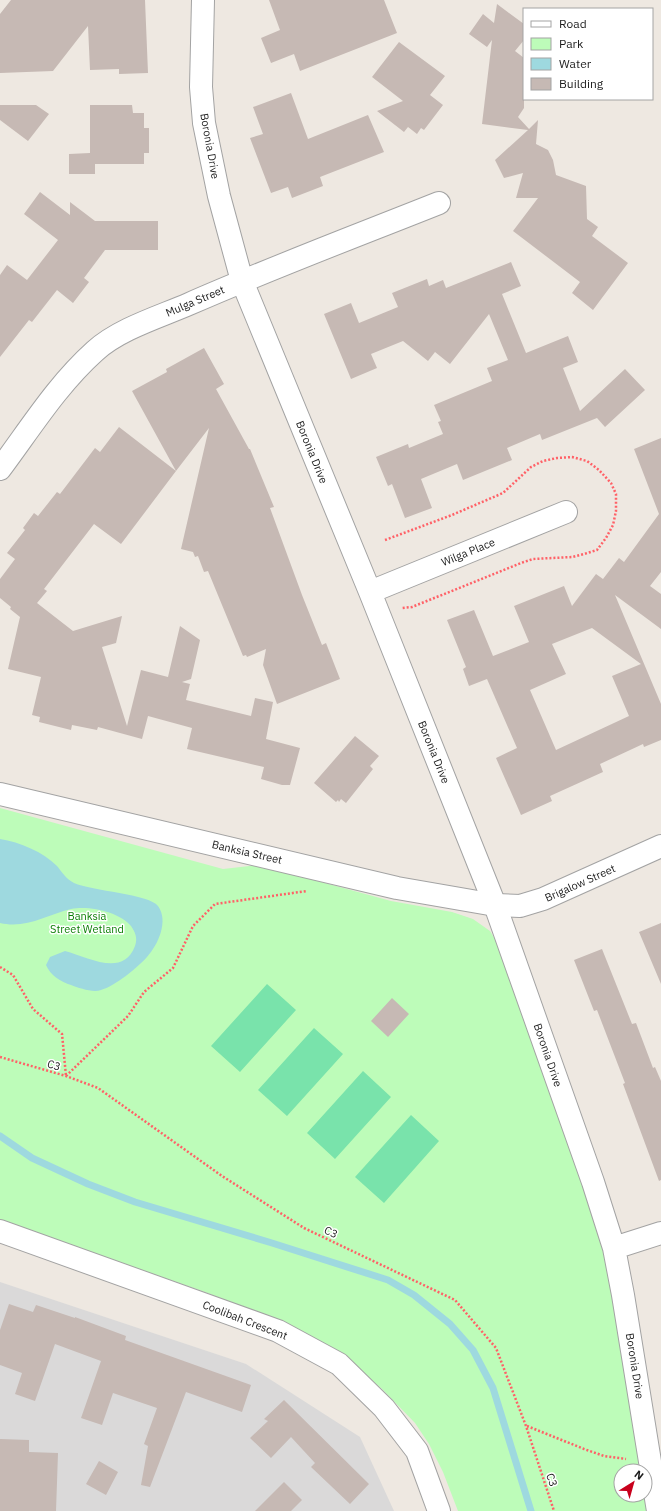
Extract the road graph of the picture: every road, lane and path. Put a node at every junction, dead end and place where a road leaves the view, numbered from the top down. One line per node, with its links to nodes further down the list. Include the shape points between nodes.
1 (203, 0): 3 (street, Boronia Drive, via 201,87 204,123 219,196)
2 (439, 203): 3 (street, Mulga Street)
3 (242, 281): 4 (street, Mulga Street, via 132,328 96,350 65,382); 6 (street, Boronia Drive)
4 (0, 469)
5 (566, 512): 6 (street, Wilga Place)
6 (370, 592): 10 (street, Boronia Drive)
7 (0, 794): 10 (street, Banksia Street, via 397,888)
8 (661, 846): 10 (street, Brigalow Street, via 543,900 520,906)
9 (313, 890): 13 (path, via 215,904 193,926 173,968 144,992 128,1016)
10 (495, 905): 16 (street, Boronia Drive, via 547,1048)
11 (0, 967): 13 (path, via 13,975 34,1009 62,1034)
12 (0, 1057): 13 (path, C3)
13 (66, 1076): 17 (path, C3, via 98,1088 222,1176 304,1228 455,1300 496,1348)
14 (0, 1231): 19 (street, Coolibah Crescent, via 278,1331 340,1364 384,1408 417,1451)
15 (661, 1233): 16 (street)
16 (614, 1248): 18 (street, Boronia Drive)
17 (526, 1426): 18 (path, via 604,1456); 20 (path, C3)
18 (650, 1461): 21 (street, Boronia Drive)
19 (439, 1511)
20 (554, 1511)
21 (658, 1511)

